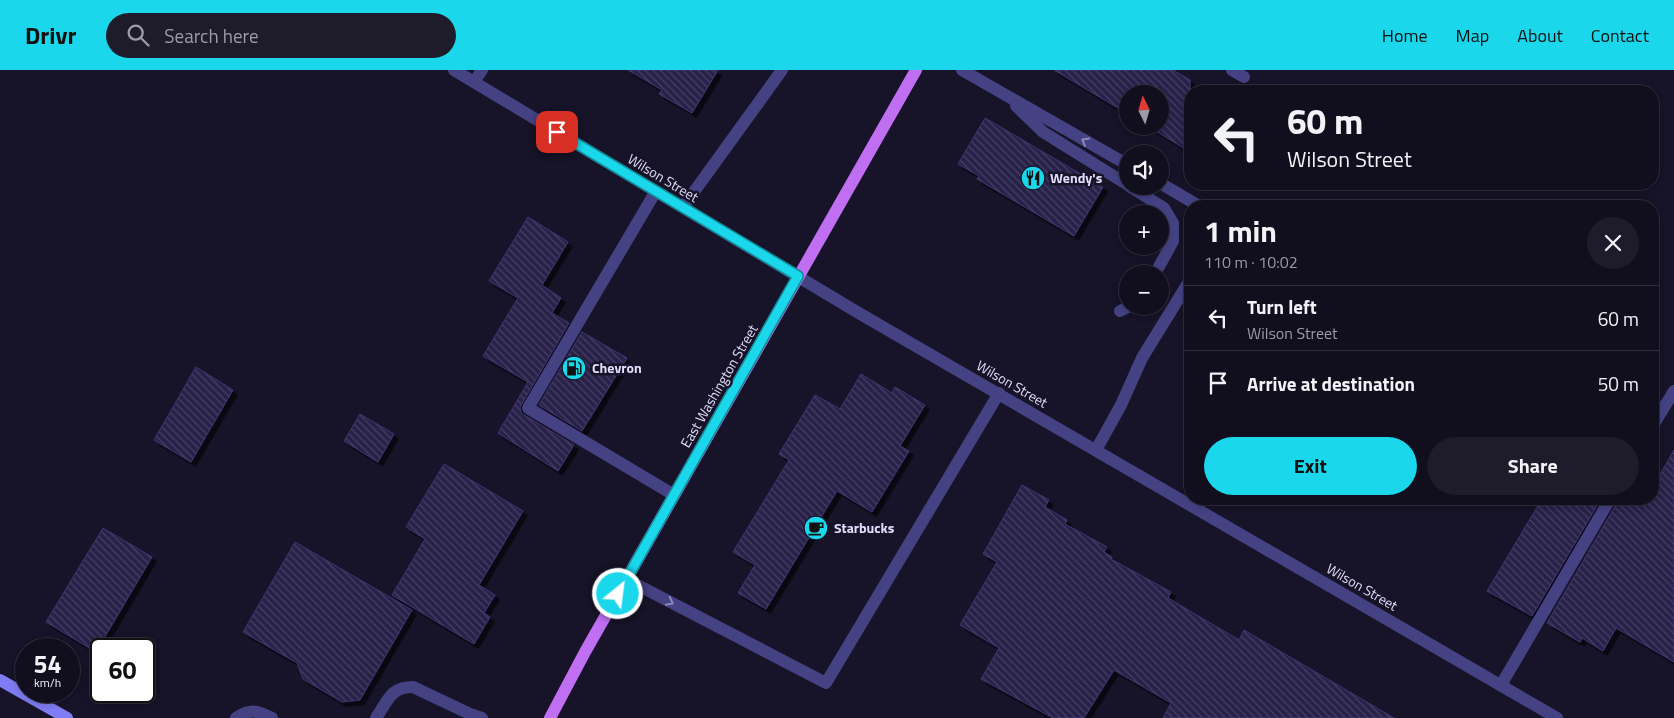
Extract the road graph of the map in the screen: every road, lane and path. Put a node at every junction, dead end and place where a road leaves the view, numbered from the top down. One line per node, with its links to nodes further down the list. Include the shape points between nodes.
1 (454, 70): 8 (street, Wilson Street)
2 (482, 70): 8 (street)
3 (782, 70): 16 (street)
4 (916, 70): 18 (main road, East Washington Street)
5 (962, 70): 9 (street)
6 (1232, 70): 7 (street)
7 (1244, 77)
8 (474, 82): 13 (street, Wilson Street)
9 (1004, 94): 10 (street, one-way to 9); 11 (street, via 1043,132)
10 (1119, 160)
11 (1119, 180)
12 (1169, 188): 15 (street)
13 (656, 191): 16 (street, Wilson Street); 24 (street, via 528,408)
14 (1143, 195): 17 (street, via 1164,208 1173,223 1173,241)
15 (1189, 200)
16 (683, 207): 18 (street, Wilson Street)
17 (1160, 265)
18 (798, 276): 21 (street, Wilson Street); 24 (main road, East Washington Street)
19 (1184, 290): 23 (street, via 1142,358)
20 (1674, 391): 22 (street)
21 (999, 393): 23 (street, Wilson Street); 28 (street, one-way to 21, via 826,683)
22 (1659, 416)
23 (1096, 450): 25 (street, Wilson Street)
24 (674, 495): 28 (main road, East Washington Street)
25 (1184, 501)
26 (1191, 505): 30 (street, Wilson Street)
27 (1606, 505): 30 (street)
28 (626, 579): 36 (main road, East Washington Street)
29 (0, 680): 31 (main road)
30 (1501, 685): 37 (street, Wilson Street)
31 (67, 718)
32 (236, 718): 33 (street, via 245,712 257,711)
33 (272, 718)
34 (376, 718): 35 (street, via 395,690 413,686)
35 (482, 718)
36 (550, 718)
37 (1558, 718)

